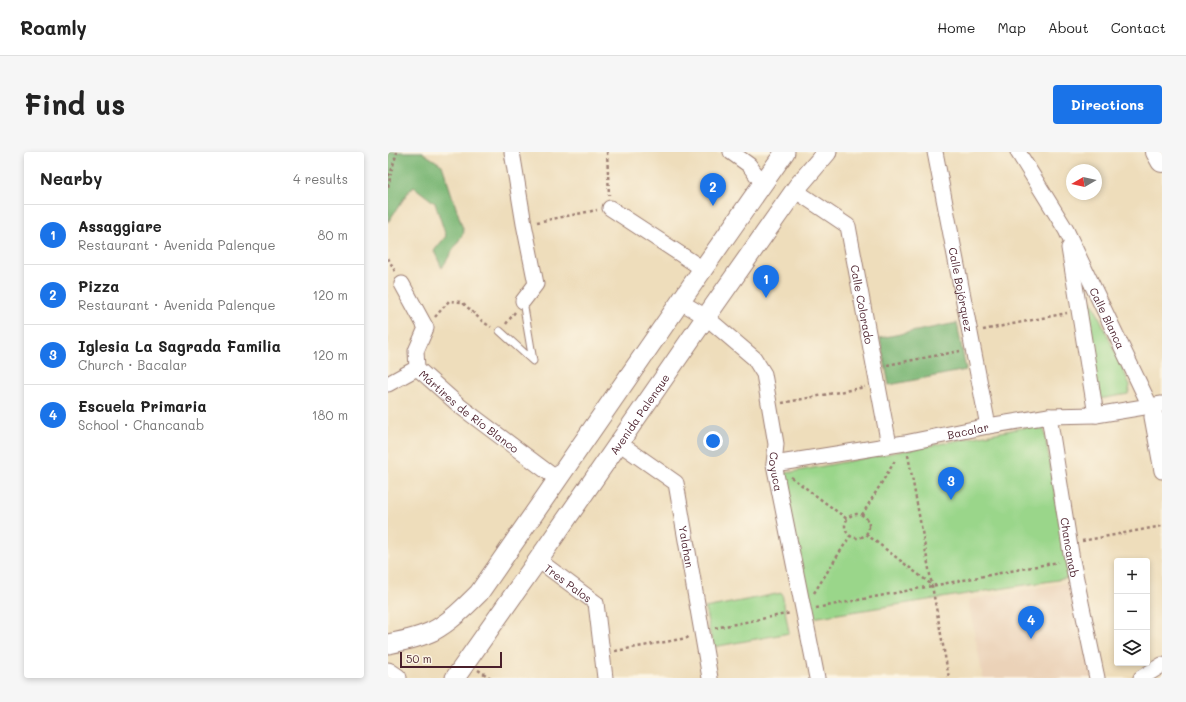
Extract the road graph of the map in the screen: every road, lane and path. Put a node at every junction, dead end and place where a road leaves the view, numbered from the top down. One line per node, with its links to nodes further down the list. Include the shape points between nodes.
1 (397, 152): 11 (path)
2 (512, 152): 17 (street)
3 (607, 152): 16 (path)
4 (730, 152): 13 (street, via 749,165)
5 (785, 152): 13 (street)
6 (827, 152): 15 (street, Avenida Palenque)
7 (935, 152): 27 (street, Calle Bojórquez)
8 (1018, 152): 18 (street, Calle Blanca)
9 (1157, 152): 10 (main road)
10 (1162, 161)
11 (391, 172): 12 (path); 14 (path)
12 (388, 176)
13 (763, 184): 19 (street)
14 (388, 186)
15 (798, 186): 24 (street, Avenida Palenque); 30 (street, Calle Colorado, via 802,194 848,226)
16 (610, 208): 17 (path); 19 (street)
17 (524, 224): 21 (street, via 536,284)
18 (1066, 230): 23 (street, Calle Blanca); 34 (street, Calle Blanca)
19 (703, 269): 22 (street)
20 (402, 284): 25 (street)
21 (523, 301): 26 (path); 26 (lane, via 533,361)
22 (680, 302): 24 (street, Coyuca); 44 (street)
23 (1079, 310): 27 (path); 35 (street, Calle Blanca)
24 (706, 317): 33 (street, Coyuca, via 754,358 764,374); 39 (street, Avenida Palenque)
25 (426, 328): 26 (path, via 449,301 462,302 483,322); 29 (street, Mártires de Río Blanco, via 416,351)
26 (500, 331)
27 (970, 333): 28 (street, Calle Bojórquez)
28 (973, 348): 30 (path); 37 (street, Calle Bojórquez)
29 (417, 368): 31 (street); 44 (street, Mártires de Río Blanco, via 462,408)
30 (875, 368): 32 (street, Calle Colorado)
31 (388, 384)
32 (878, 384): 33 (path); 41 (street, Calle Colorado)
33 (769, 405): 42 (street, Coyuca, via 776,444)
34 (1156, 405): 35 (street, Bacalar); 38 (street); 43 (street)
35 (1096, 415): 36 (street, Bacalar)
36 (1049, 416): 37 (street, Bacalar); 50 (street, Chancanab)
37 (988, 426): 40 (street, Bacalar)
38 (1162, 428)
39 (619, 443): 51 (street, Avenida Palenque); 55 (street, Yalahan, via 676,483)
40 (905, 443): 41 (street, Bacalar); 45 (path); 53 (path)
41 (889, 446): 42 (street, Bacalar)
42 (774, 464): 46 (path); 54 (street, Coyuca)
43 (1162, 472)
44 (557, 479): 56 (street, via 479,593 433,630)
45 (862, 515): 46 (path, via 851,515); 48 (path, via 869,526)
46 (847, 519): 49 (path, via 845,529)
47 (1162, 526): 50 (path)
48 (866, 534): 49 (path, via 860,538); 53 (path)
49 (850, 536): 54 (path)
50 (1070, 543): 52 (street, Chancanab)
51 (538, 560): 57 (street, Tres Palos, via 596,603); 61 (street, Avenida Palenque)
52 (1072, 560): 53 (path); 66 (street, Chancanab)
53 (932, 585): 54 (path); 65 (path)
54 (804, 611): 55 (path); 64 (street, Coyuca)
55 (702, 630): 57 (path, via 687,638); 63 (street, Yalahan)
56 (388, 644)
57 (602, 653): 62 (street, Tres Palos)
58 (1162, 665): 67 (street)
59 (388, 672): 60 (street)
60 (397, 678)
61 (455, 678)
62 (605, 678)
63 (710, 678)
64 (817, 678)
65 (949, 678)
66 (1098, 678)
67 (1141, 678)

